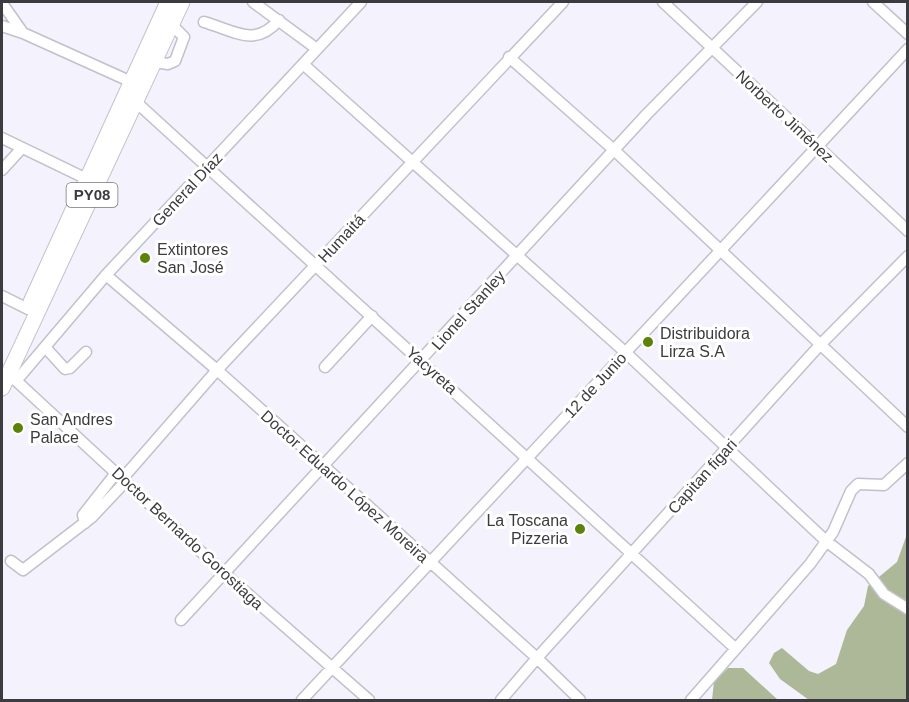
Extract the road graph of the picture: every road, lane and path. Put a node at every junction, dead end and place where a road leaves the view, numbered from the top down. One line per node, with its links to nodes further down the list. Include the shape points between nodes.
1 (168, 2): 20 (highway, PY08)
2 (182, 2): 20 (highway, PY08, via 154,62)
3 (253, 2): 10 (street)
4 (361, 2): 16 (street, General Díaz)
5 (563, 2): 18 (street, Humaitá)
6 (663, 2): 15 (street, Norberto Jiménez)
7 (757, 2): 15 (street, Lionel Stanley)
8 (873, 2): 14 (street)
9 (2, 3): 13 (street)
10 (279, 20): 11 (street, via 265,34 255,37); 16 (street)
11 (204, 22)
12 (2, 26): 13 (street)
13 (23, 33): 20 (street)
14 (908, 34)
15 (713, 47): 23 (street, Norberto Jiménez); 25 (street, Lionel Stanley)
16 (317, 49): 19 (street, General Díaz)
17 (908, 49): 23 (street, 12 de Junio)
18 (508, 57): 25 (street); 26 (street, Humaitá)
19 (303, 64): 26 (street); 27 (street, General Díaz)
20 (137, 85): 21 (highway, PY08)
21 (130, 100): 27 (street, Yacyreta); 29 (highway, PY08)
22 (2, 138): 24 (street)
23 (818, 146): 30 (street, Norberto Jiménez); 31 (street, 12 de Junio)
24 (22, 148): 28 (street); 29 (street)
25 (614, 150): 31 (street); 32 (street, Lionel Stanley)
26 (413, 160): 32 (street); 34 (street, Humaitá)
27 (207, 168): 34 (street, Yacyreta); 35 (street, General Díaz)
28 (2, 170)
29 (92, 182): 37 (highway, PY08); 46 (highway, PY08)
30 (908, 231)
31 (721, 250): 39 (street); 42 (street, 12 de Junio)
32 (518, 256): 42 (street); 43 (street, Lionel Stanley)
33 (908, 256): 39 (street, Capitan figari)
34 (315, 266): 38 (street, Yacyreta); 45 (street, Humaitá)
35 (106, 275): 40 (street, General Díaz); 45 (street, Doctor Eduardo López Moreira)
36 (2, 296): 37 (street)
37 (28, 309): 46 (highway, PY08)
38 (372, 316): 43 (street, Yacyreta); 44 (street)
39 (819, 346): 48 (street); 49 (street, Capitan figari)
40 (45, 347): 41 (street, via 65,369); 46 (street, General Díaz)
41 (86, 352)
42 (625, 352): 49 (street); 50 (street, 12 de Junio)
43 (422, 360): 50 (street, Yacyreta); 52 (street, Lionel Stanley)
44 (325, 367)
45 (218, 370): 52 (street, Doctor Eduardo López Moreira); 53 (street, Humaitá)
46 (7, 373): 47 (highway, PY08); 53 (street, Doctor Bernardo Gorostiaga)
47 (2, 388)
48 (908, 427)
49 (728, 447): 54 (street); 55 (street, Capitan figari)
50 (526, 457): 55 (street, Yacyreta); 57 (street, 12 de Junio)
51 (908, 463): 54 (street, via 884,485 858,484)
52 (324, 467): 57 (street, Doctor Eduardo López Moreira); 58 (street, Lionel Stanley)
53 (122, 477): 56 (street, Humaitá, via 85,523 23,570); 58 (street, Doctor Bernardo Gorostiaga)
54 (826, 541): 59 (street, via 869,574 884,594); 61 (street)
55 (633, 553): 61 (street, Yacyreta); 62 (street, Capitan figari)
56 (11, 561)
57 (430, 563): 62 (street, Doctor Eduardo López Moreira); 63 (street, 12 de Junio)
58 (225, 574): 60 (street, Lionel Stanley); 63 (street, Doctor Bernardo Gorostiaga)
59 (908, 609)
60 (181, 620)
61 (736, 649): 68 (street)
62 (537, 658): 66 (street, Capitan figari); 67 (street, Doctor Eduardo López Moreira)
63 (331, 668): 64 (street, 12 de Junio); 65 (street, Doctor Bernardo Gorostiaga)
64 (302, 700)
65 (369, 700)
66 (501, 700)
67 (580, 700)
68 (691, 700)

